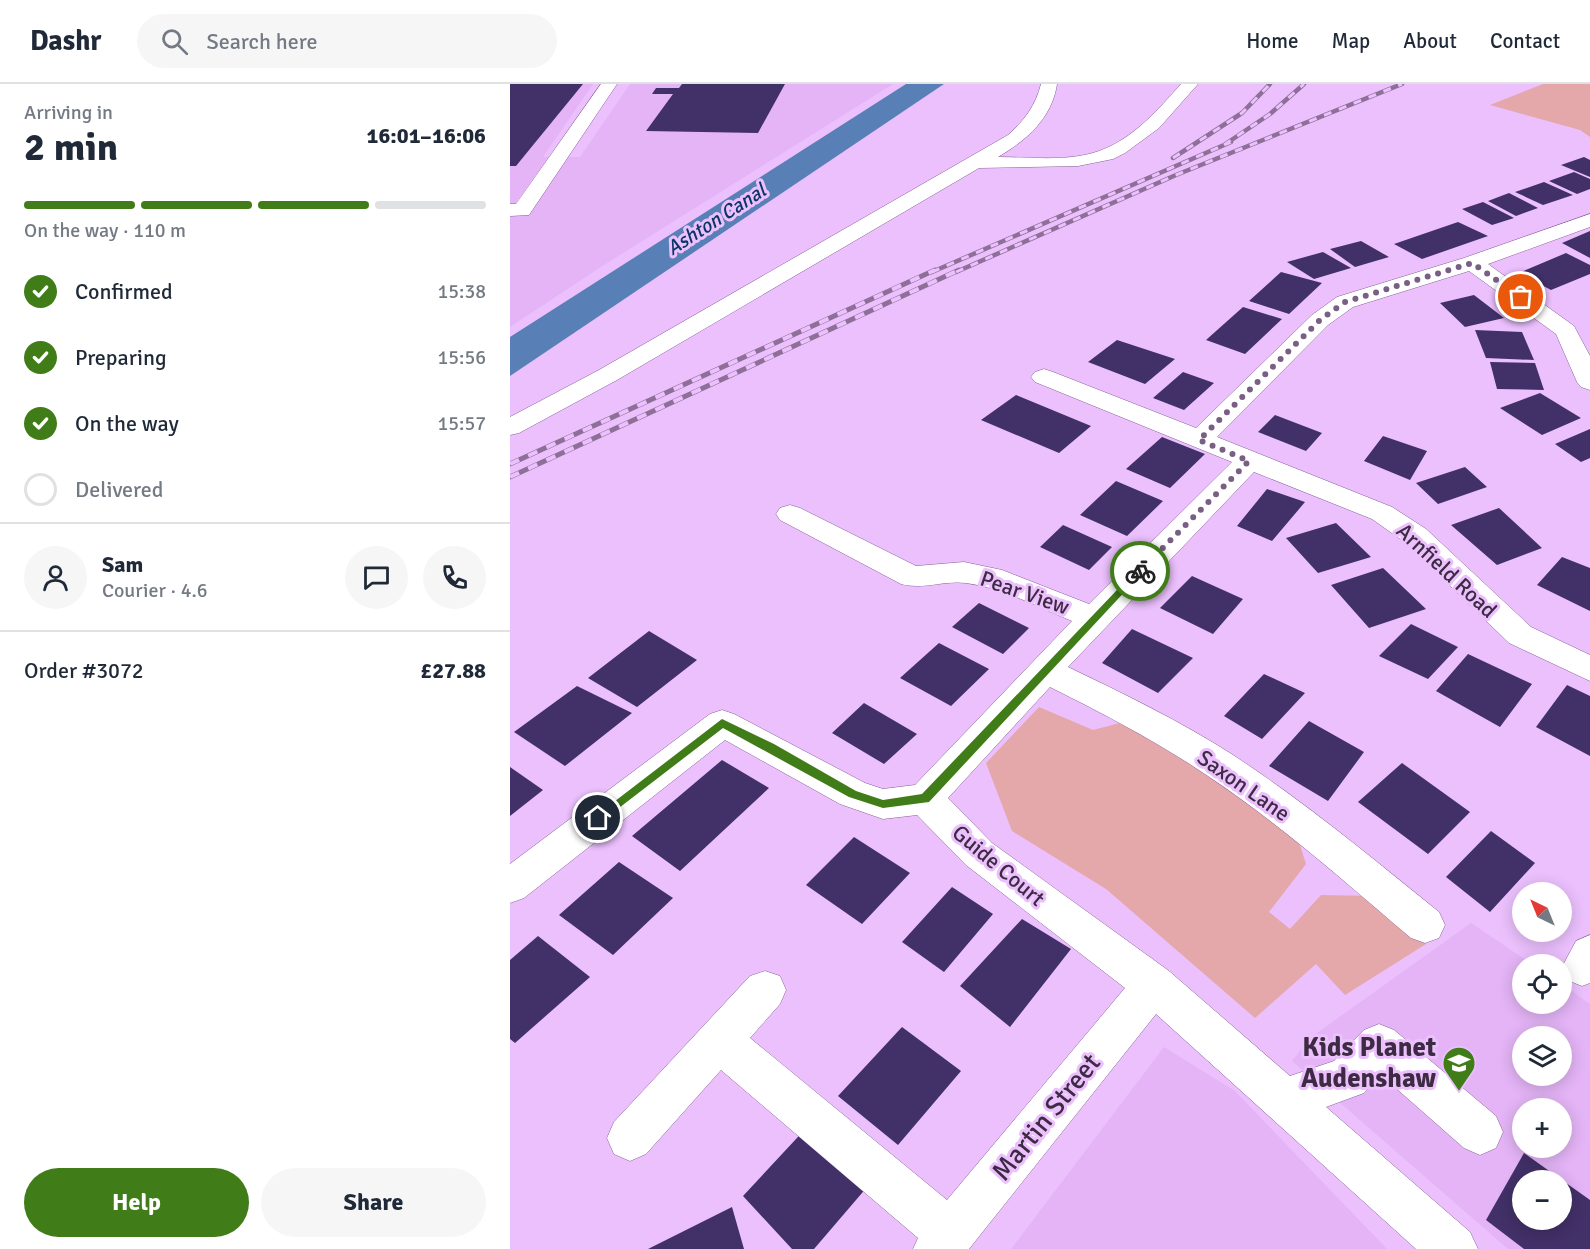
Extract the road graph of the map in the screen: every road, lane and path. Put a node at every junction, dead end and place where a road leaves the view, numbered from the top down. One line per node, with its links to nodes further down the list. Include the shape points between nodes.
1 (609, 84): 5 (street)
2 (1049, 84): 4 (street, via 1048,96 1025,130)
3 (1190, 84): 4 (street, via 1154,124 1104,155 1045,162)
4 (974, 162): 10 (street, via 608,375)
5 (516, 211)
6 (1590, 220): 7 (street)
7 (1472, 263): 9 (street, via 1566,332); 11 (street, via 1345,302 1320,320)
8 (1044, 377): 11 (street, Arnfield Road)
9 (1590, 382)
10 (510, 427)
11 (1199, 440): 12 (street, Arnfield Road)
12 (1249, 461): 14 (street); 15 (street, Arnfield Road, via 1382,513 1416,536 1520,636)
13 (789, 514): 14 (street, Pear View, via 912,578 964,572 1002,580)
14 (1094, 618): 16 (street)
15 (1590, 669)
16 (1046, 670): 17 (street); 19 (street, Saxon Lane, via 1117,706 1241,780)
17 (925, 798): 18 (street, via 883,804 853,794 722,723); 20 (street, Guide Court, via 978,854)
18 (510, 886)
19 (1425, 925)
20 (1154, 985): 23 (street, Guide Court); 26 (street, Martin Street)
21 (765, 990): 22 (street)
22 (719, 1040): 25 (street); 26 (street)
23 (1284, 1100): 24 (street, via 1348,1078 1379,1045); 27 (street, Guide Court)
24 (1480, 1132)
25 (630, 1138)
26 (944, 1242)
27 (1453, 1249)

